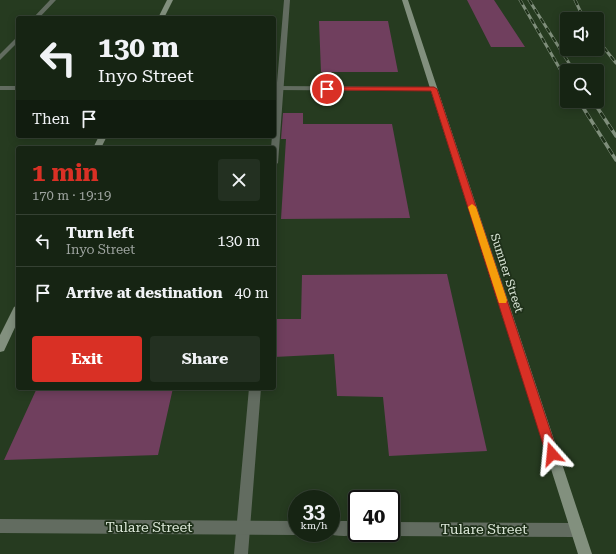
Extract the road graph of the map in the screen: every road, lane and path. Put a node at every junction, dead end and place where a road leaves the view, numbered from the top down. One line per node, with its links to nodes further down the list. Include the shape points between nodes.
1 (52, 0): 5 (street)
2 (170, 0): 6 (street)
3 (287, 0): 11 (street)
4 (405, 0): 12 (street, Sumner Street)
5 (38, 16)
6 (162, 16)
7 (16, 40): 8 (street)
8 (0, 58)
9 (0, 88): 10 (street)
10 (16, 88)
11 (277, 88): 12 (street); 13 (street)
12 (434, 89): 21 (street, Sumner Street)
13 (276, 113)
14 (16, 314): 15 (street)
15 (0, 347)
16 (255, 390): 18 (street)
17 (0, 526): 18 (street, Tulare Street)
18 (243, 528): 19 (street, Tulare Street); 22 (street)
19 (288, 528)
20 (400, 528): 21 (street, Tulare Street)
21 (577, 530): 23 (street, Sumner Street)
22 (241, 554)
23 (585, 554)

